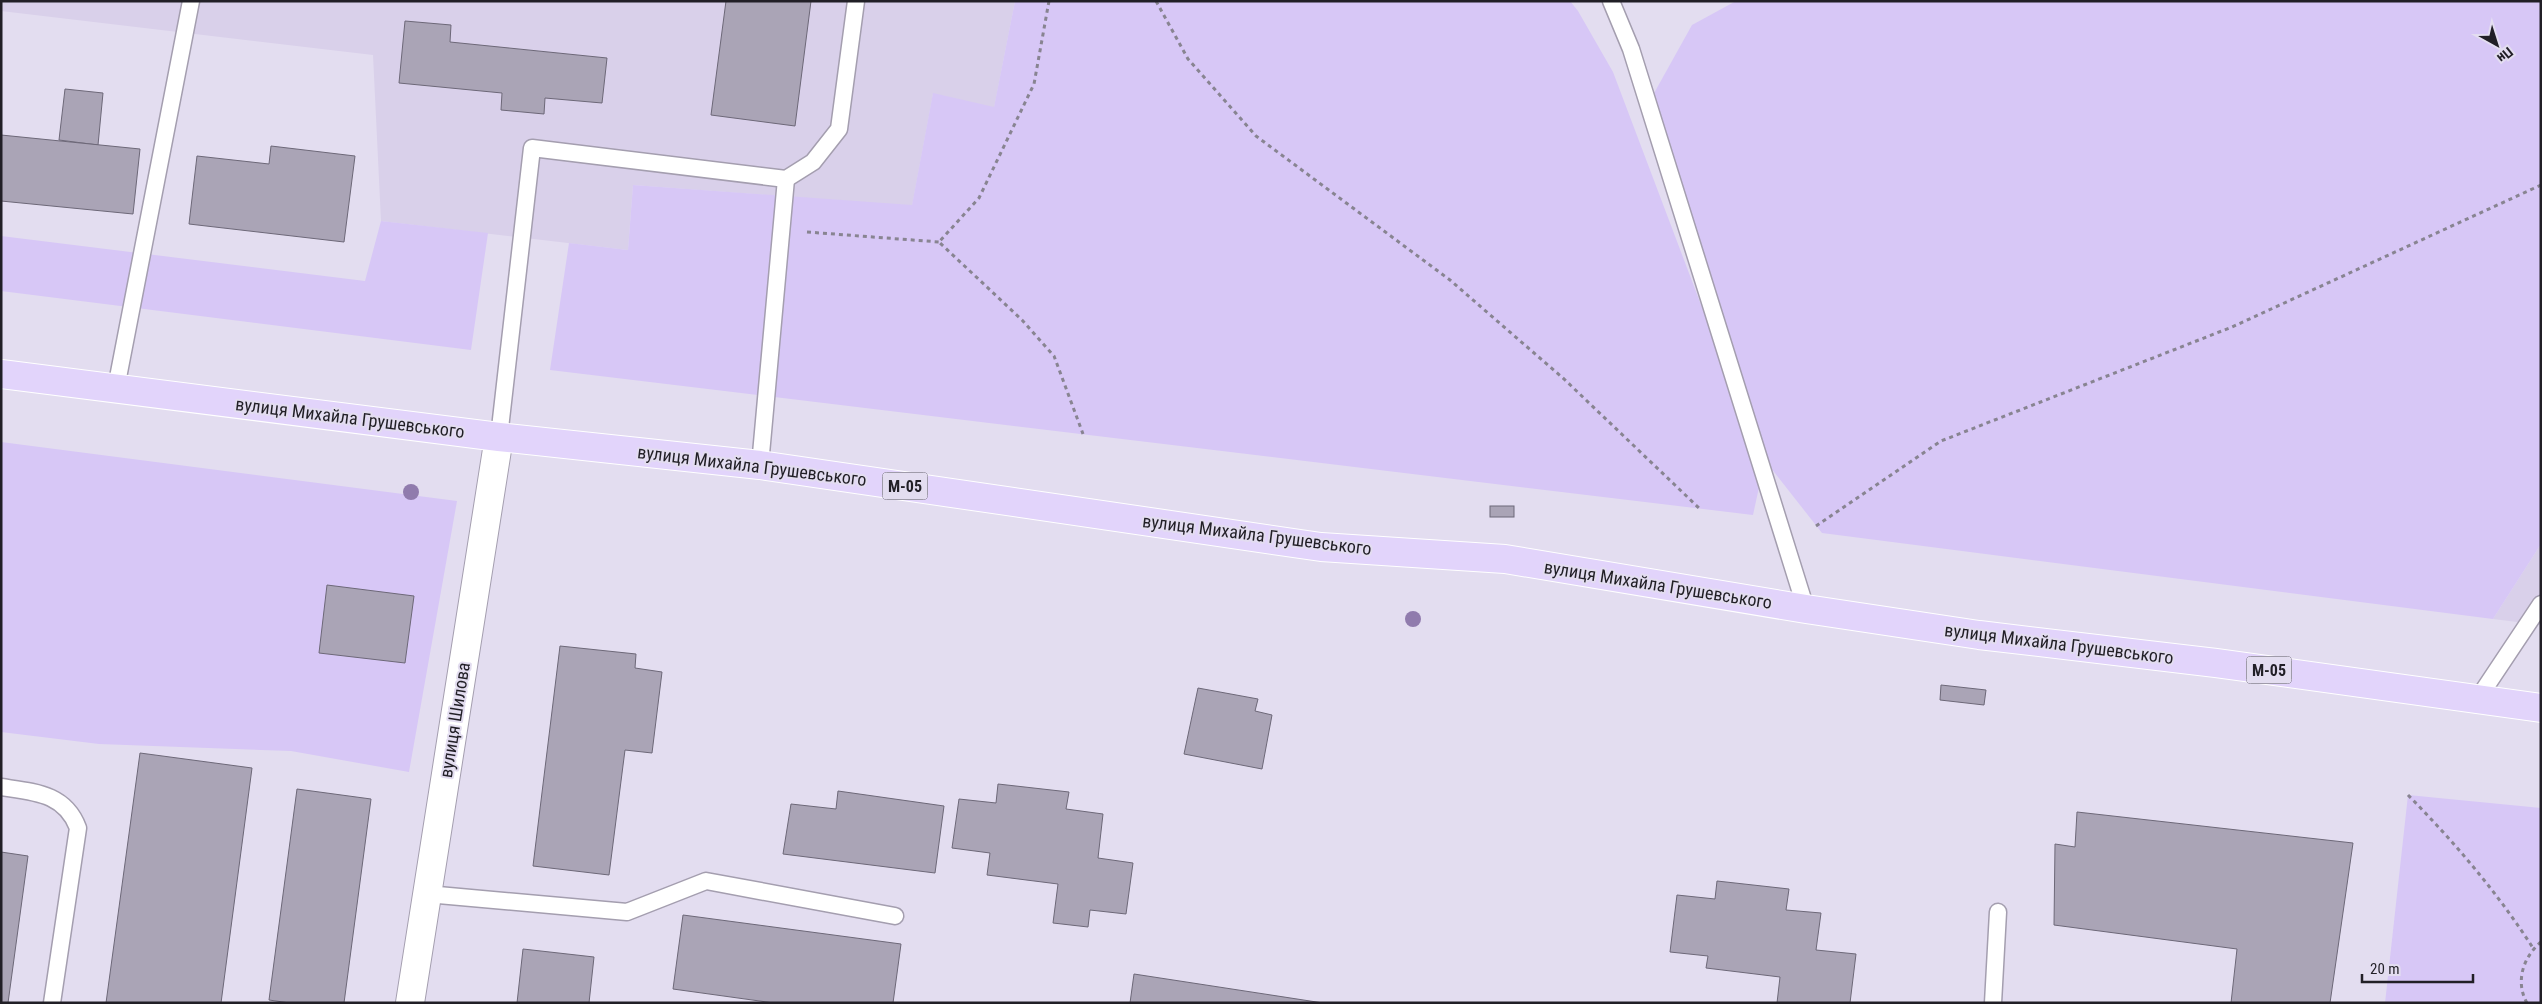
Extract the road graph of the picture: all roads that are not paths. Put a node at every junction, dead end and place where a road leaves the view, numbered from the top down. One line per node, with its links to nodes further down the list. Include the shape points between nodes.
1 (191, 1): 6 (lane)
2 (856, 1): 4 (lane, via 839,129 813,162)
3 (1611, 1): 10 (lane, via 1631,49)
4 (786, 179): 7 (lane, via 532,148); 8 (lane)
5 (1, 374): 6 (main road, вулиця Михайла Грушевського / М-05)
6 (116, 388): 7 (main road, вулиця Михайла Грушевського / М-05)
7 (499, 437): 8 (main road, вулиця Михайла Грушевського / М-05); 14 (street, вулиця Шилова)
8 (760, 464): 10 (main road, вулиця Михайла Грушевського / М-05, via 1320,547 1504,559)
9 (2541, 604): 11 (lane)
10 (1806, 609): 11 (main road, вулиця Михайла Грушевського / М-05)
11 (2477, 700): 12 (main road, вулиця Михайла Грушевського / М-05)
12 (2541, 708)
13 (1, 787): 17 (lane, via 57,800 73,815 78,828)
14 (427, 894): 16 (lane, via 628,912 706,881); 18 (street, вулиця Шилова)
15 (1998, 912): 19 (lane)
16 (895, 916)
17 (52, 1003)
18 (410, 1003)
19 (1993, 1003)

